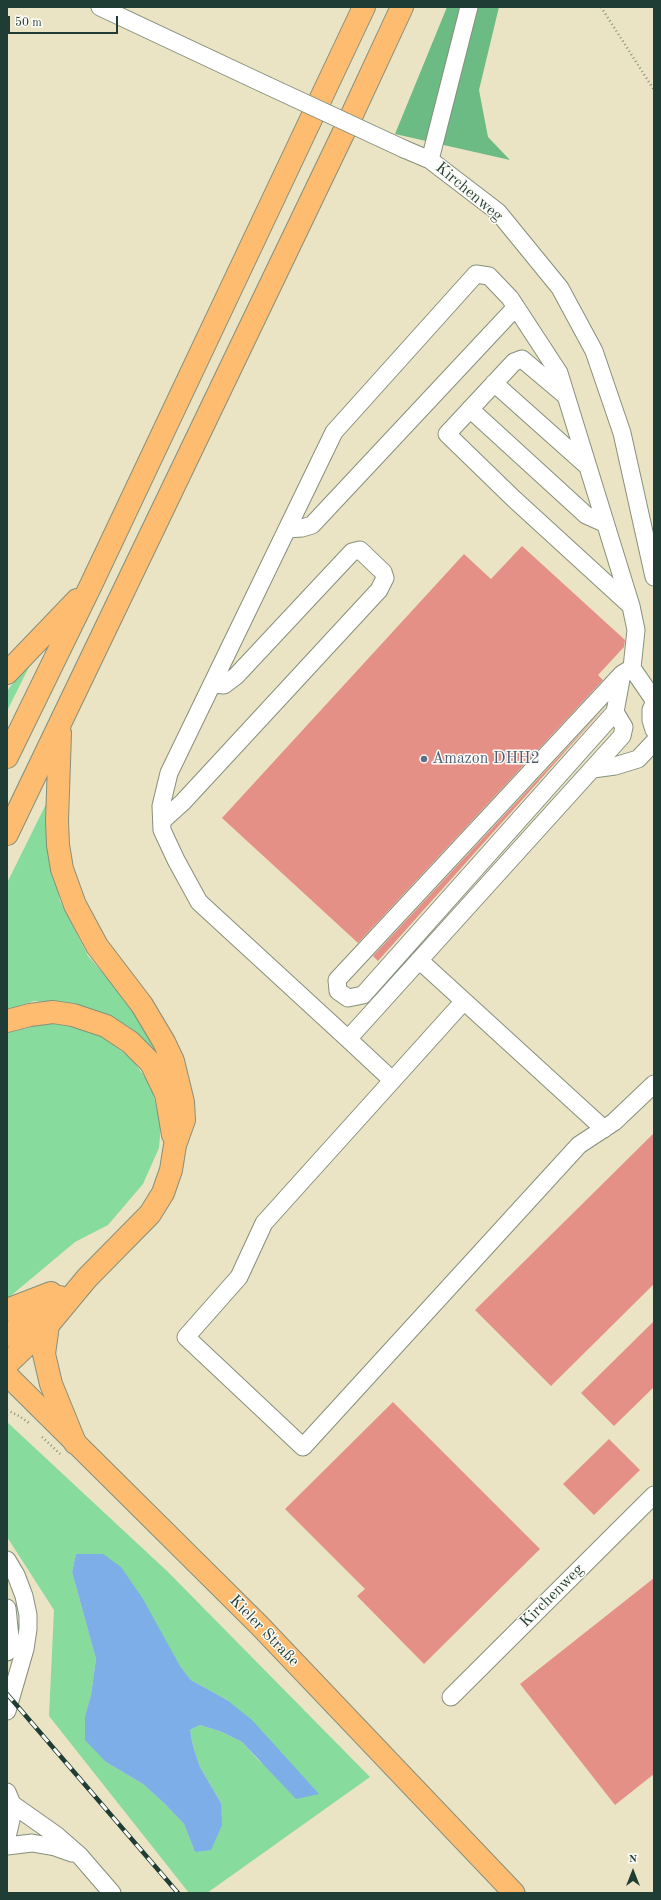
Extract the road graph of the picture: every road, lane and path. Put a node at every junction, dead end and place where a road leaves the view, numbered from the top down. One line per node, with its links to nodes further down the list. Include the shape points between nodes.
1 (100, 7): 7 (street, Kirchenweg, bridge)
2 (364, 7): 16 (highway)
3 (402, 7): 23 (highway)
4 (469, 7): 7 (street)
5 (602, 7): 6 (path)
6 (654, 90)
7 (430, 160): 15 (street, Kirchenweg, via 498,212 560,288 594,351 622,433)
8 (516, 307): 10 (street, via 559,373); 14 (street, via 312,525); 14 (street, via 489,276 476,274 334,432)
9 (494, 383): 10 (street, via 514,362 522,359); 11 (street); 12 (street)
10 (566, 396): 12 (street)
11 (470, 409): 13 (street, via 586,515); 17 (street, via 447,434)
12 (586, 465): 13 (street)
13 (604, 523): 17 (street)
14 (287, 529): 20 (street)
15 (654, 577)
16 (91, 585): 19 (highway); 26 (highway)
17 (631, 606): 18 (street, via 636,630)
18 (627, 671): 21 (street); 22 (street); 22 (street, via 337,980 338,991 348,998 363,995)
19 (7, 673)
20 (212, 684): 28 (street, via 169,773 161,806); 28 (street, via 224,685 236,676 352,552 360,550 383,572 385,578 379,590 183,802)
21 (654, 702): 24 (street, via 651,720)
22 (615, 712): 27 (street, via 624,727 622,736)
23 (60, 727): 29 (highway); 37 (highway, via 57,829 62,869 75,906 97,946 142,1005 172,1061 183,1102 184,1120)
24 (654, 730)
25 (654, 742): 27 (street, via 638,759)
26 (7, 757)
27 (593, 769): 30 (street)
28 (162, 821): 33 (street, via 162,830 198,902)
29 (7, 834)
30 (419, 960): 31 (street); 33 (street)
31 (464, 1001): 34 (street); 36 (street)
32 (7, 1021): 37 (highway, via 52,1012 74,1015 106,1026 130,1042 151,1064 166,1094)
33 (348, 1039): 34 (street)
34 (392, 1080): 36 (street, via 264,1223 239,1277 186,1337 303,1447 579,1145)
35 (654, 1084): 36 (street)
36 (604, 1129)
37 (175, 1145): 38 (highway, via 171,1170 163,1193 150,1214)
38 (87, 1278): 39 (highway); 40 (highway); 41 (highway)
39 (7, 1310)
40 (48, 1325): 42 (highway); 44 (highway, via 44,1354 51,1384)
41 (7, 1336)
42 (7, 1364)
43 (7, 1375): 44 (main road, Kieler Straße)
44 (76, 1443): 56 (main road, Kieler Straße, via 259,1625)
45 (654, 1495): 49 (street, Kirchenweg)
46 (7, 1560): 50 (street, via 24,1596 28,1629 25,1649)
47 (7, 1608): 48 (street, via 10,1637)
48 (7, 1652)
49 (451, 1697)
50 (7, 1711)
51 (9, 1809): 52 (street); 54 (street, via 56,1835)
52 (7, 1837)
53 (7, 1846): 54 (street, via 32,1843 55,1847)
54 (80, 1856): 55 (street)
55 (112, 1893)
56 (514, 1893)

